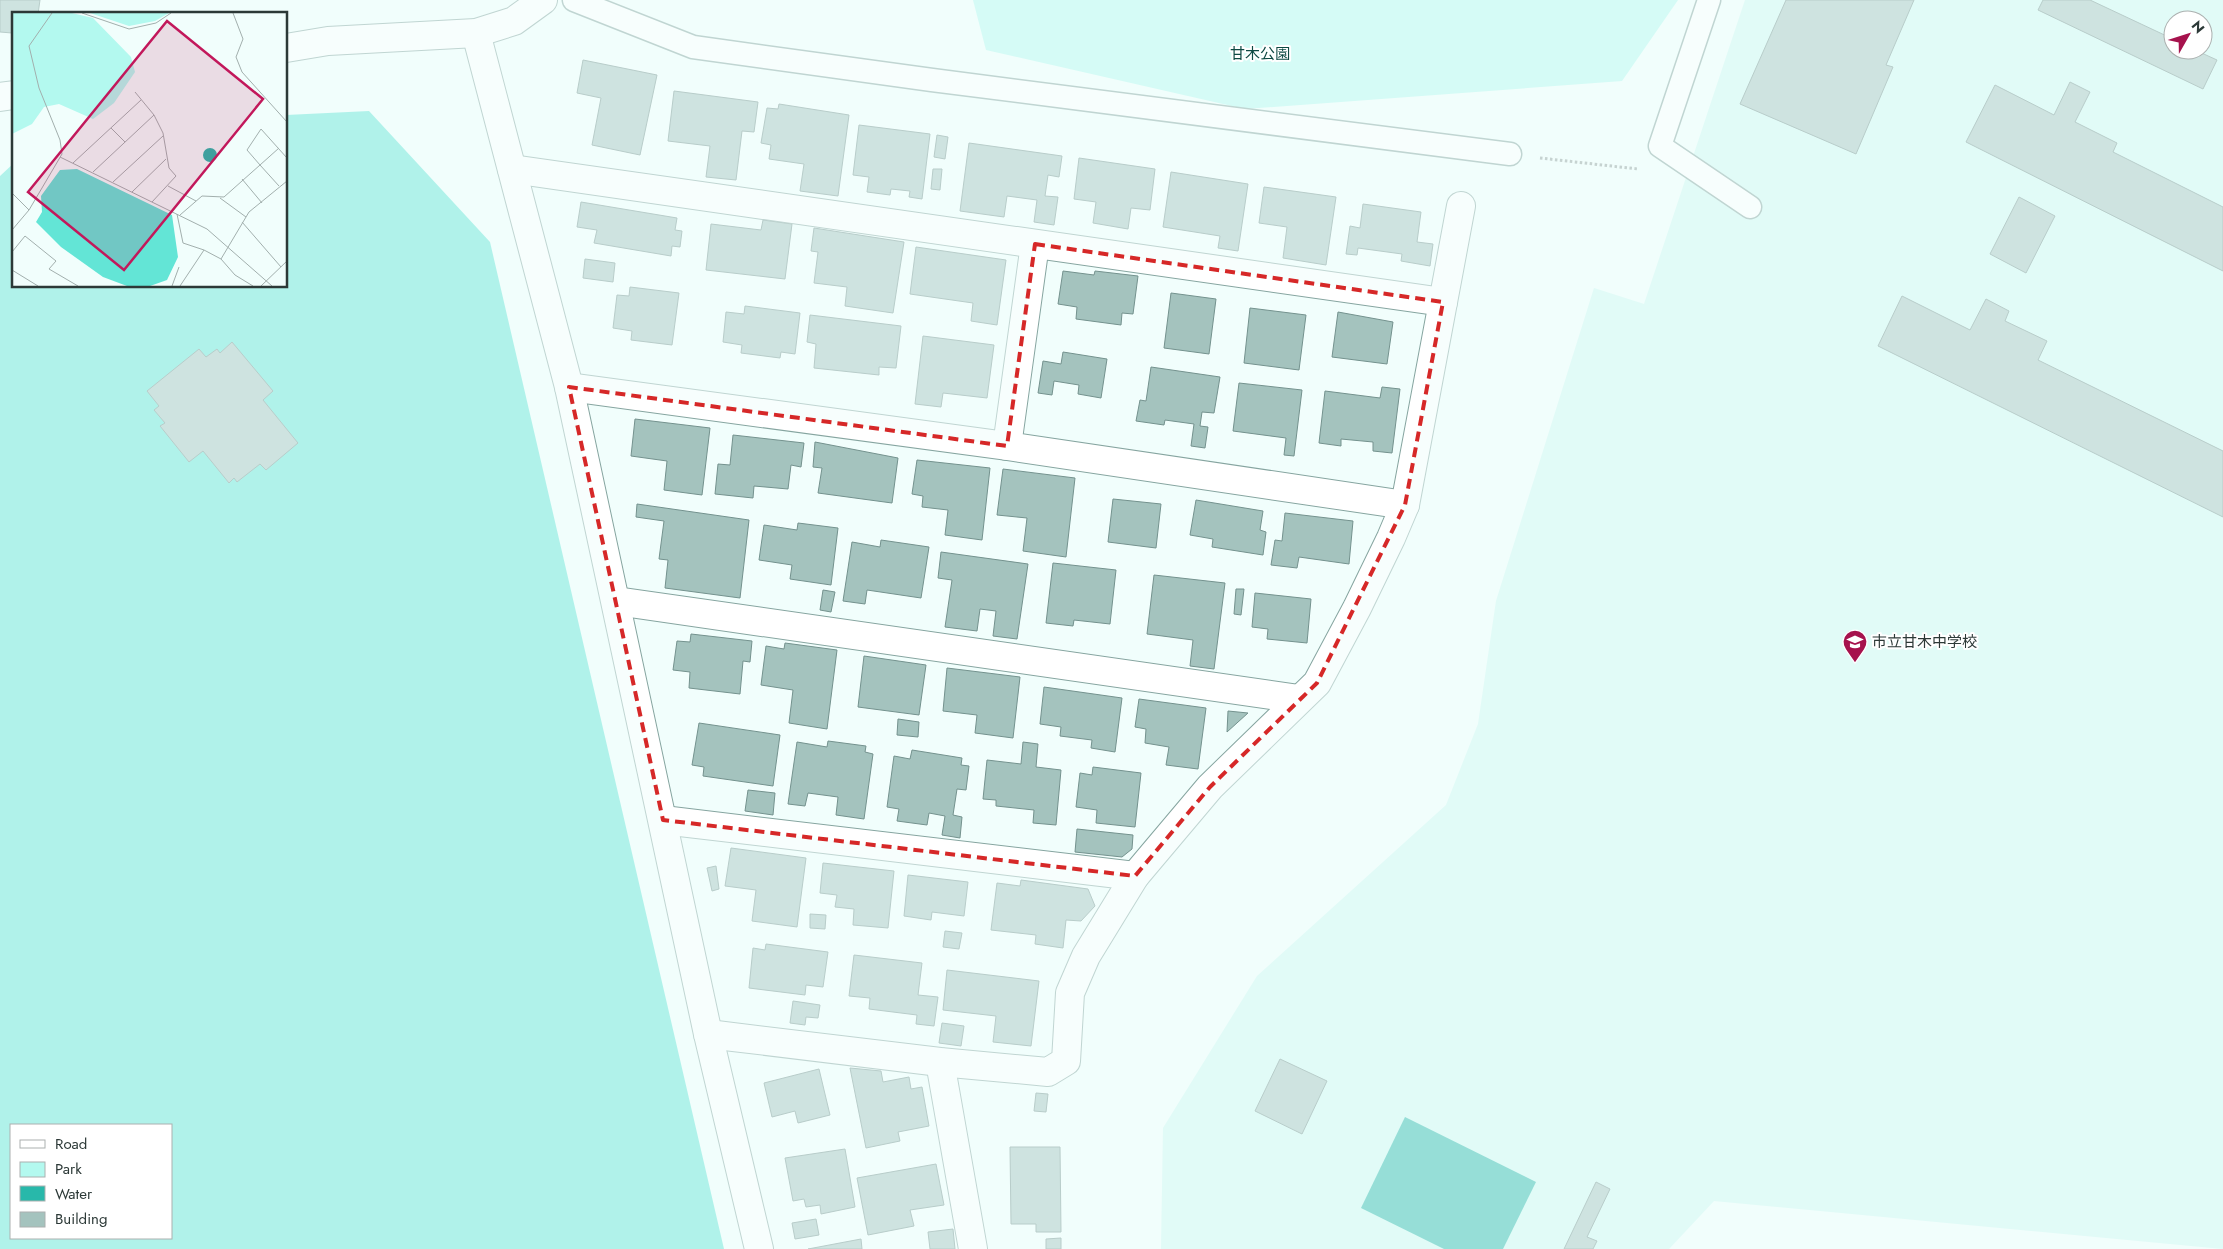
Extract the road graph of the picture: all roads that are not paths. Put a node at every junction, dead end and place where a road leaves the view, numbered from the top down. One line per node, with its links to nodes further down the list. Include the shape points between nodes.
1 (543, 0): 4 (street, via 514,21)
2 (574, 0): 6 (lane, via 693,47)
3 (1709, 0): 9 (lane, via 1660,146)
4 (476, 32): 5 (street, via 328,41); 7 (street)
5 (288, 48)
6 (1510, 154)
7 (512, 169): 10 (street); 12 (street)
8 (1461, 206): 11 (street)
9 (1750, 207)
10 (1035, 244): 11 (street); 13 (street)
11 (1443, 302): 14 (street)
12 (569, 387): 13 (street); 15 (street)
13 (1007, 446): 14 (street)
14 (1405, 505): 16 (street, via 1317,683)
15 (616, 602): 16 (street); 17 (street)
16 (1299, 699): 18 (street, via 1210,787)
17 (663, 820): 18 (street); 19 (street)
18 (1135, 876): 20 (street, via 1086,956 1070,993 1066,1061 1048,1072)
19 (708, 1034): 20 (street); 21 (street)
20 (940, 1062): 22 (street)
21 (759, 1249)
22 (973, 1249)

